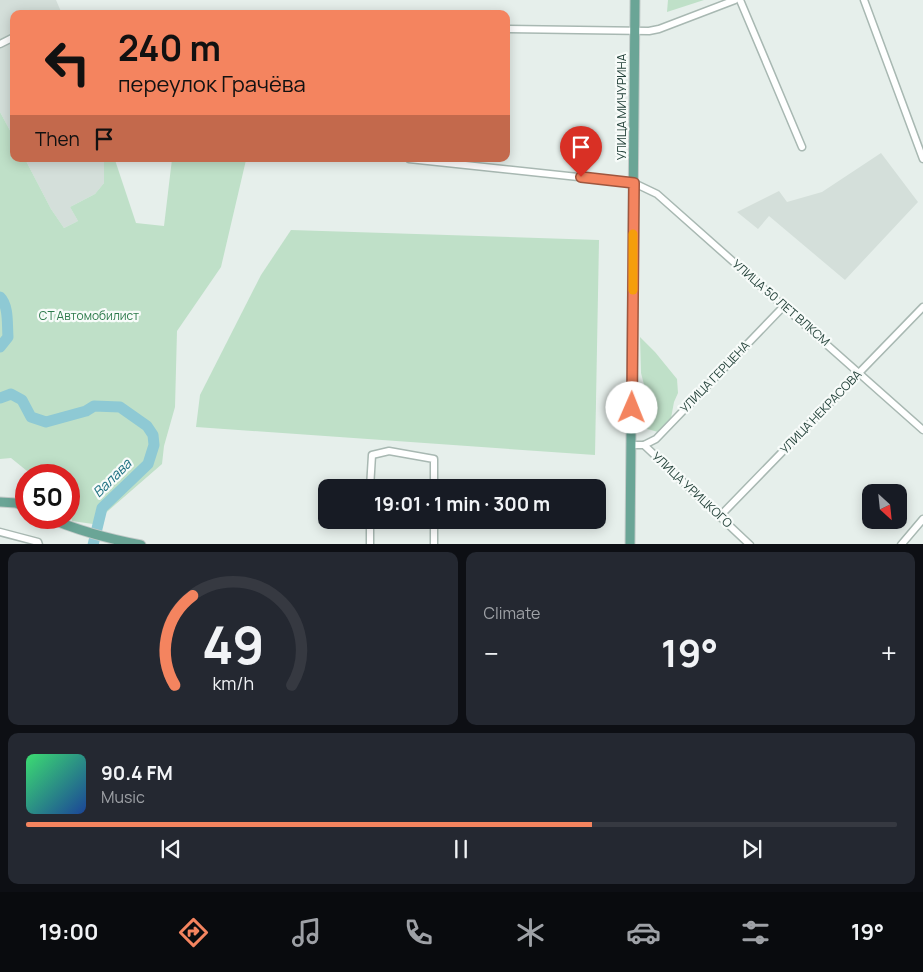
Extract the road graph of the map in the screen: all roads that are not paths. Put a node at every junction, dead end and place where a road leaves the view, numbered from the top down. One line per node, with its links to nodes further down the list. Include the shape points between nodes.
1 (635, 0): 6 (main road, УЛИЦА МИЧУРИНА)
2 (735, 0): 6 (street, via 659,28)
3 (740, 0): 7 (street)
4 (864, 0): 8 (street)
5 (510, 29): 6 (street)
6 (635, 30): 10 (main road, УЛИЦА МИЧУРИНА)
7 (802, 147)
8 (923, 160)
9 (437, 162): 10 (street, УЛИЦА 50 ЛЕТ ВЛКСМ)
10 (634, 183): 11 (street, УЛИЦА 50 ЛЕТ ВЛКСМ, via 657,194); 15 (main road, УЛИЦА МИЧУРИНА)
11 (784, 306): 13 (street, УЛИЦА 50 ЛЕТ ВЛКСМ); 16 (street, УЛИЦА ГЕРЦЕНА, via 656,439)
12 (923, 307): 13 (street, УЛИЦА НЕКРАСОВА)
13 (859, 373): 14 (street, УЛИЦА 50 ЛЕТ ВЛКСМ); 21 (street, УЛИЦА НЕКРАСОВА)
14 (923, 430)
15 (631, 445): 16 (street, УЛИЦА УРИЦКОГО); 31 (main road, УЛИЦА МИЧУРИНА)
16 (644, 445): 21 (street, УЛИЦА УРИЦКОГО)
17 (371, 479): 18 (street, via 372,455 389,452 434,459)
18 (434, 479)
19 (0, 502): 20 (main road)
20 (15, 503)
21 (719, 517): 32 (street, УЛИЦА УРИЦКОГО)
22 (923, 519): 33 (street)
23 (77, 529): 28 (main road)
24 (370, 529): 29 (street)
25 (434, 529): 30 (street)
26 (0, 532): 27 (street)
27 (39, 544)
28 (141, 544)
29 (370, 544)
30 (434, 544)
31 (630, 544)
32 (750, 544)
33 (901, 544)

